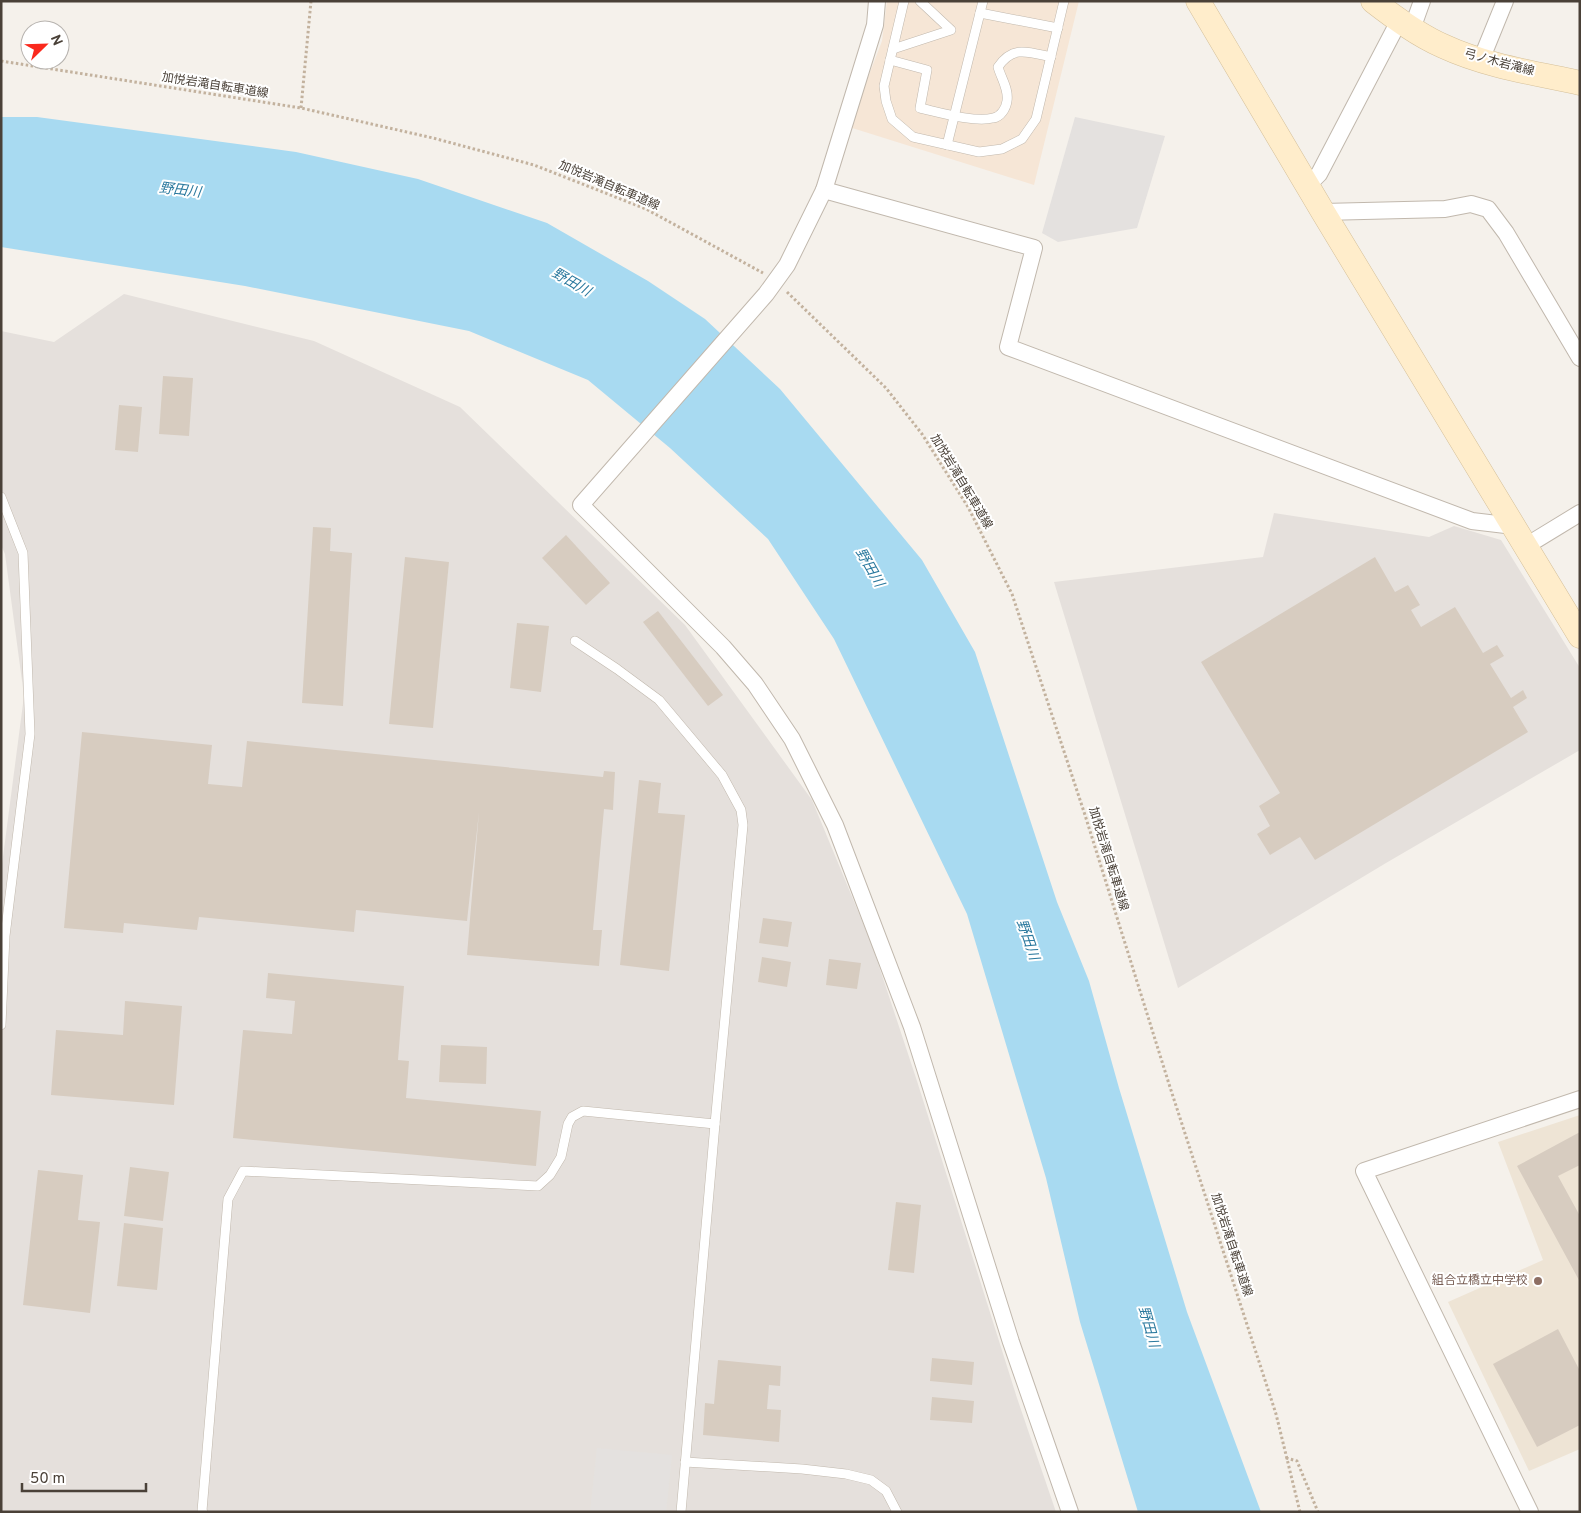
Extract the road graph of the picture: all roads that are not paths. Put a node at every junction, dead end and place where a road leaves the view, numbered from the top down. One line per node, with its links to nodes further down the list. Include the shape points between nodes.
1 (877, 1): 21 (street, via 875,25)
2 (904, 1): 13 (lane)
3 (920, 1): 13 (lane, via 951,30)
4 (983, 1): 10 (lane)
5 (1064, 1): 12 (lane)
6 (1198, 1): 20 (street)
7 (1372, 1): 11 (street, 弓ノ木岩滝線)
8 (1422, 1): 11 (street)
9 (1505, 1): 16 (street)
10 (980, 13): 12 (lane); 18 (lane)
11 (1406, 25): 16 (street, 弓ノ木岩滝線, via 1443,46); 20 (street, via 1318,174)
12 (1058, 28): 14 (lane)
13 (893, 49): 15 (lane)
14 (1051, 57): 18 (lane, via 1022,51 1011,53 998,67 1007,100 1000,115 985,119); 19 (lane, via 1036,119 1022,139 1002,149 980,152)
15 (890, 60): 18 (lane, via 927,70 920,108); 19 (lane, via 884,86 892,119 913,137)
16 (1480, 60): 17 (street, 弓ノ木岩滝線)
17 (1580, 84)
18 (954, 115): 19 (lane)
19 (947, 145)
20 (1308, 185): 22 (street)
21 (824, 190): 26 (street, via 1034,248 1008,348); 36 (street, via 787,264 766,294 581,505 723,647 755,684 792,739 835,825 912,1027 1010,1342)
22 (1323, 212): 23 (street, via 1445,209 1471,204 1488,209 1506,233); 26 (street)
23 (1580, 358)
24 (1, 497): 29 (lane, via 23,553 30,734 5,936)
25 (1580, 513): 26 (street)
26 (1520, 536): 27 (street)
27 (1580, 636)
28 (575, 641): 31 (lane, via 659,700 722,775 741,810 743,826)
29 (1, 1025)
30 (1580, 1099): 37 (street, via 1364,1171)
31 (715, 1124): 32 (lane); 33 (lane, via 583,1112 572,1117 561,1157 550,1175 538,1186 243,1171 228,1199)
32 (685, 1462): 34 (lane); 35 (lane, via 846,1474 871,1480 886,1491)
33 (202, 1512)
34 (681, 1512)
35 (897, 1512)
36 (1070, 1512)
37 (1530, 1512)

